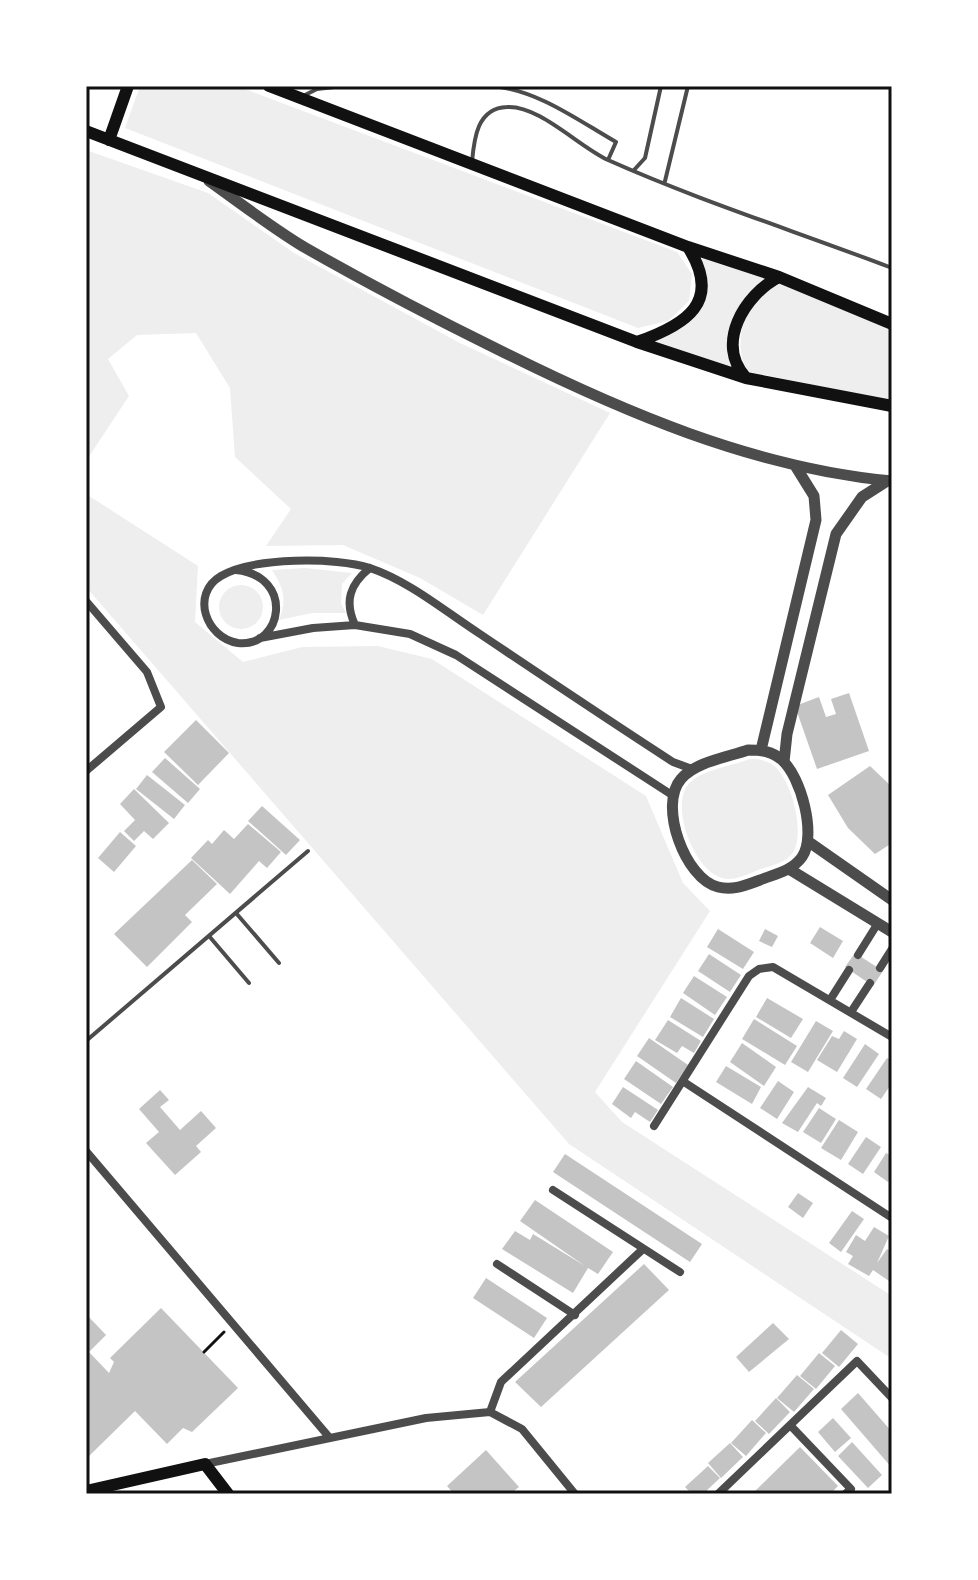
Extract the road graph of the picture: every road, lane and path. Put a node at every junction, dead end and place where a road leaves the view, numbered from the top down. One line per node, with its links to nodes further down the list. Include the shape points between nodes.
1 (128, 86): 9 (main road)
2 (269, 86): 7 (main road)
3 (343, 86): 7 (lane)
4 (493, 86): 10 (lane, via 544,100 616,142)
5 (661, 86): 12 (lane, via 645,158)
6 (688, 86): 14 (lane)
7 (299, 98): 11 (main road)
8 (86, 131): 9 (main road)
9 (109, 140): 13 (main road)
10 (608, 160): 11 (lane, via 524,108 504,107 487,114 478,127); 12 (lane)
11 (472, 162): 15 (main road)
12 (634, 170): 14 (lane)
13 (198, 174): 19 (main road); 22 (street, via 301,245 538,370 699,437)
14 (665, 182): 16 (lane)
15 (688, 247): 17 (main road); 19 (main road, via 704,282 696,307 683,323)
16 (892, 268)
17 (779, 277): 18 (main road); 20 (main road, via 747,301 737,325 732,348 736,368)
18 (892, 324)
19 (637, 342): 20 (main road)
20 (746, 378): 21 (main road)
21 (892, 406)
22 (796, 467): 23 (street); 29 (street, via 814,496 816,520)
23 (890, 481): 30 (street, via 862,497 836,534)
24 (370, 568): 25 (street, via 297,560 263,561); 27 (street, via 349,595); 31 (street, via 438,606 673,762)
25 (236, 570): 28 (street, via 253,571 275,594 274,619); 28 (street, via 219,577 207,591 204,609 210,627 224,639 242,643)
26 (86, 601): 32 (street, via 147,672 161,707)
27 (355, 625): 28 (street); 33 (street, via 385,627 434,643)
28 (260, 638)
29 (761, 750): 30 (street); 31 (street)
30 (784, 762): 34 (street, via 810,827)
31 (692, 769): 33 (street)
32 (86, 771)
33 (672, 795): 36 (street, via 672,814 690,864 704,881 731,889)
34 (809, 842): 36 (street); 37 (street)
35 (308, 851): 38 (lane)
36 (789, 869): 39 (street)
37 (892, 900)
38 (236, 913): 41 (lane); 44 (lane)
39 (878, 923): 40 (street); 43 (street)
40 (892, 932)
41 (209, 936): 47 (lane); 52 (lane)
42 (892, 949): 45 (street)
43 (858, 955)
44 (279, 963)
45 (880, 968)
46 (849, 970): 49 (street)
47 (249, 983)
48 (870, 983): 50 (street)
49 (830, 1000): 50 (street); 53 (street, via 773,967 759,969 749,976)
50 (851, 1012): 51 (street)
51 (892, 1037)
52 (86, 1041)
53 (684, 1082): 54 (street); 57 (street)
54 (654, 1126)
55 (86, 1151): 62 (street)
56 (553, 1190): 58 (street)
57 (892, 1218)
58 (643, 1249): 60 (street); 61 (street)
59 (497, 1264): 61 (street)
60 (680, 1272)
61 (575, 1315): 65 (street, via 501,1382)
62 (232, 1323): 63 (path); 67 (street)
63 (204, 1352)
64 (892, 1398): 66 (street, via 857,1361)
65 (490, 1412): 67 (street); 72 (street, via 522,1429)
66 (790, 1425): 73 (street); 74 (street, via 851,1489)
67 (329, 1437): 68 (street)
68 (205, 1464): 69 (main road); 71 (main road)
69 (113, 1489): 70 (main road)
70 (86, 1491)
71 (228, 1494)
72 (575, 1494)
73 (718, 1494)
74 (845, 1494)

